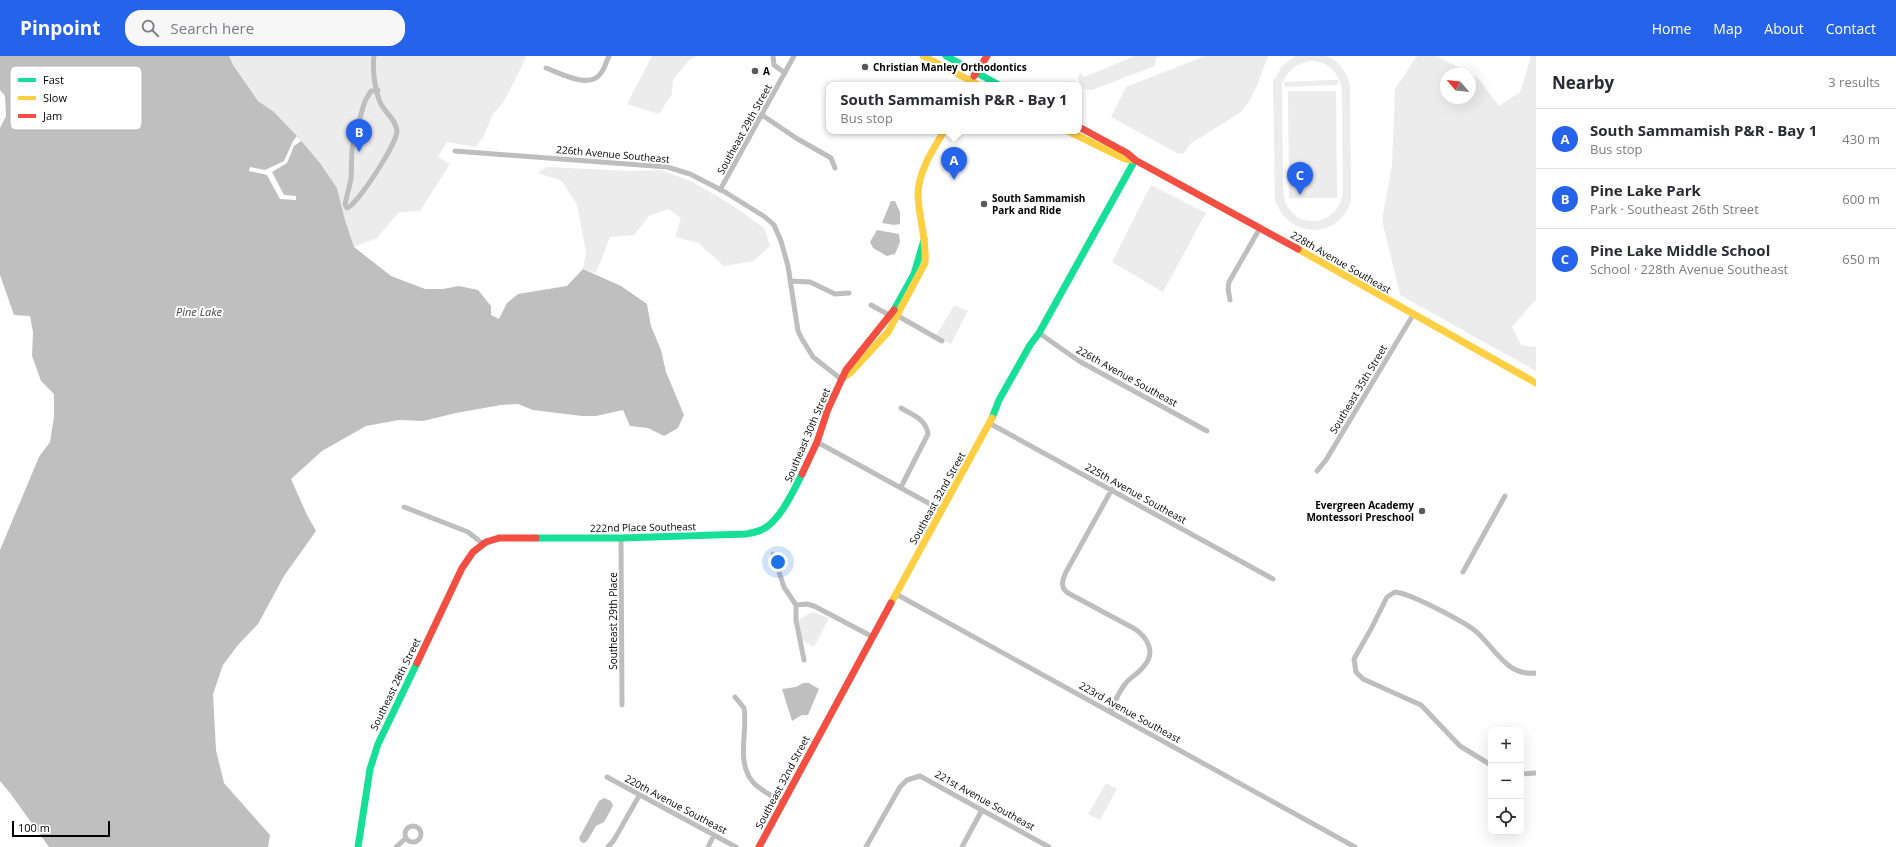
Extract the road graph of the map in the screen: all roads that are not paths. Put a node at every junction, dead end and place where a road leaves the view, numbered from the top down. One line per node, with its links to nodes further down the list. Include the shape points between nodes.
1 (374, 56): 14 (street)
2 (609, 56): 8 (street, via 601,74 590,80 582,80)
3 (772, 56): 10 (street, via 774,65)
4 (794, 56): 10 (street, Southeast 29th Street)
5 (923, 56): 11 (street)
6 (946, 56): 9 (street)
7 (986, 56): 9 (street)
8 (546, 68)
9 (976, 72): 12 (street); 13 (street)
10 (785, 73): 15 (street, Southeast 29th Street)
11 (968, 82)
12 (971, 82)
13 (994, 82)
14 (378, 90): 14 (street, via 371,91 365,101 356,131 352,149 351,179 345,204 347,208 354,203 374,175 395,140 397,131 394,121 380,103)
15 (762, 115): 21 (street, via 831,158); 22 (street, Southeast 29th Street)
16 (1082, 129): 20 (street, 228th Avenue Southeast, via 1128,153)
17 (942, 134): 29 (street, via 925,164 919,183 925,263 917,283)
18 (1074, 134): 20 (street, 228th Avenue Southeast, via 1125,159)
19 (455, 152): 22 (street, 226th Avenue Southeast, via 667,167 690,174)
20 (1135, 160): 23 (street, 228th Avenue Southeast); 30 (street, Southeast 32nd Street)
21 (835, 168)
22 (720, 190): 24 (street, 226th Avenue Southeast, via 765,217 776,228)
23 (1260, 228): 26 (street, via 1229,282); 28 (street, 228th Avenue Southeast)
24 (790, 281): 25 (street, via 810,282 835,294); 32 (street, via 798,331 806,347 823,367)
25 (849, 293)
26 (1230, 300)
27 (871, 305): 29 (street)
28 (1414, 315): 33 (street, 228th Avenue Southeast); 38 (street, Southeast 35th Street)
29 (894, 316): 31 (street); 32 (street, via 881,341)
30 (1039, 333): 35 (street, Southeast 32nd Street, via 1003,393); 36 (street, 226th Avenue Southeast, via 1106,376)
31 (942, 341)
32 (841, 379): 37 (street, Southeast 30th Street)
33 (1536, 383)
34 (901, 408): 39 (street, via 922,420 928,434)
35 (989, 423): 40 (street, 225th Avenue Southeast); 44 (street, Southeast 32nd Street)
36 (1207, 431)
37 (817, 442): 39 (street); 42 (street, Southeast 30th Street)
38 (1317, 471)
39 (900, 487): 44 (street)
40 (1112, 489): 49 (street, 225th Avenue Southeast); 57 (street, via 1062,582 1068,593 1140,632 1150,650 1146,663 1124,685)
41 (1505, 496): 48 (street)
42 (790, 498): 45 (street, 222nd Place Southeast, via 775,520 754,532)
43 (404, 507): 46 (street, via 468,532)
44 (941, 510): 50 (street, Southeast 32nd Street)
45 (621, 538): 46 (street, 222nd Place Southeast, via 499,538); 56 (street, Southeast 29th Place)
46 (482, 543): 67 (street, Southeast 28th Street, via 471,553 462,568 381,736 370,769)
47 (773, 554): 51 (street, via 784,587)
48 (1464, 572)
49 (1273, 579)
50 (896, 594): 52 (street, Southeast 32nd Street); 57 (street, 223rd Avenue Southeast)
51 (796, 605): 52 (street, via 814,606); 53 (street, via 796,620)
52 (873, 637): 63 (street, Southeast 32nd Street)
53 (804, 660)
54 (1536, 673): 58 (street, via 1525,673 1510,667 1478,633 1411,596 1395,592 1383,603 1372,629 1354,659 1358,675 1421,705 1460,746)
55 (735, 697): 63 (street, via 745,712 744,755 749,776 758,787)
56 (622, 705)
57 (1110, 711): 76 (street, 223rd Avenue Southeast)
58 (1488, 763)
59 (1536, 772): 60 (street)
60 (1524, 774)
61 (607, 777): 62 (street, 220th Avenue Southeast)
62 (639, 796): 65 (street, 220th Avenue Southeast); 69 (street)
63 (782, 802): 72 (street, Southeast 32nd Street)
64 (982, 810): 73 (street, 221st Avenue Southeast, via 925,778 911,778 900,787); 74 (street); 75 (street, 221st Avenue Southeast)
65 (714, 835): 70 (street); 71 (street, 220th Avenue Southeast)
66 (406, 838): 68 (street)
67 (358, 847)
68 (396, 847)
69 (608, 847)
70 (708, 847)
71 (736, 847)
72 (759, 847)
73 (866, 847)
74 (962, 847)
75 (1049, 847)
76 (1355, 847)

